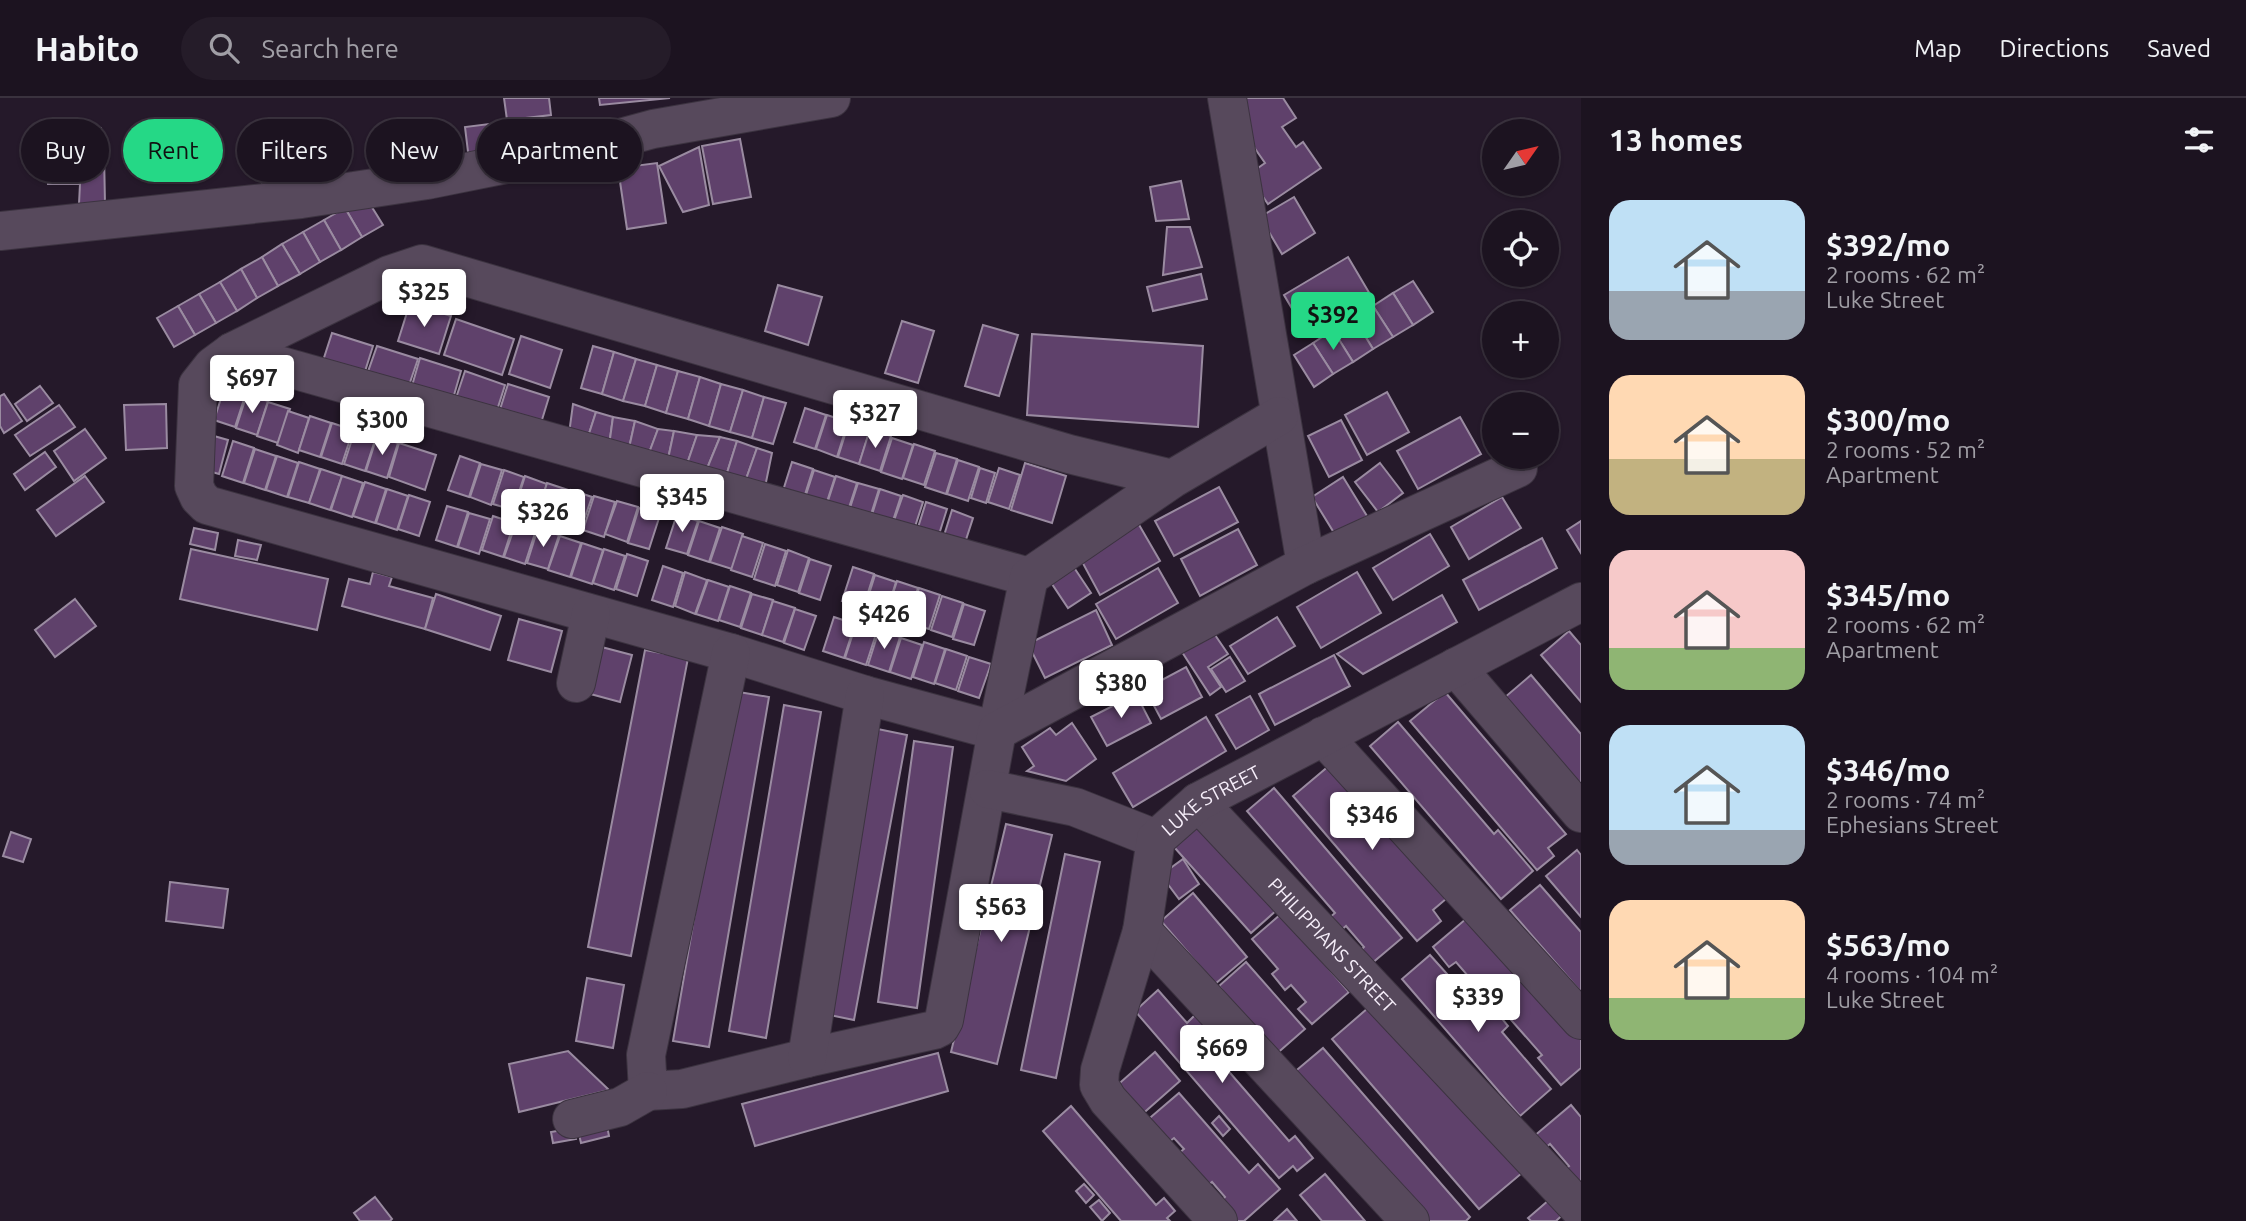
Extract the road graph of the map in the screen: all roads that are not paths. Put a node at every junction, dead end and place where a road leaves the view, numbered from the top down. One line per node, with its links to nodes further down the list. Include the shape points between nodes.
1 (831, 98): 3 (street, via 653,129 428,180 301,199)
2 (1227, 98): 5 (street)
3 (0, 231)
4 (232, 352): 7 (street, via 389,275 422,264 1069,454); 9 (street); 11 (street, via 198,385 194,486 207,505)
5 (1279, 416): 7 (street); 8 (street)
6 (1516, 469): 8 (street)
7 (1172, 479): 9 (street)
8 (1306, 565): 16 (street)
9 (1029, 577): 16 (street)
10 (1581, 602): 13 (street, LUKE STREET)
11 (591, 614): 12 (street); 14 (street)
12 (731, 653): 15 (street); 25 (street, via 646,1055)
13 (1456, 667): 17 (street, LUKE STREET); 20 (street)
14 (576, 683)
15 (865, 695): 16 (street); 24 (street)
16 (998, 731): 18 (street)
17 (1323, 736): 19 (street, LUKE STREET); 23 (street)
18 (988, 789): 21 (street, via 1075,807); 24 (street, via 940,1027)
19 (1198, 802): 21 (street, LUKE STREET); 27 (street, PHILIPPIANS STREET)
20 (1581, 813)
21 (1156, 839): 22 (street, LUKE STREET)
22 (1142, 931): 28 (street, LUKE STREET, via 1099,1085); 29 (street)
23 (1581, 1020)
24 (807, 1058): 25 (street, via 682,1089)
25 (648, 1091): 26 (street, via 620,1107)
26 (572, 1119)
27 (1581, 1210)
28 (1218, 1221)
29 (1410, 1221)

